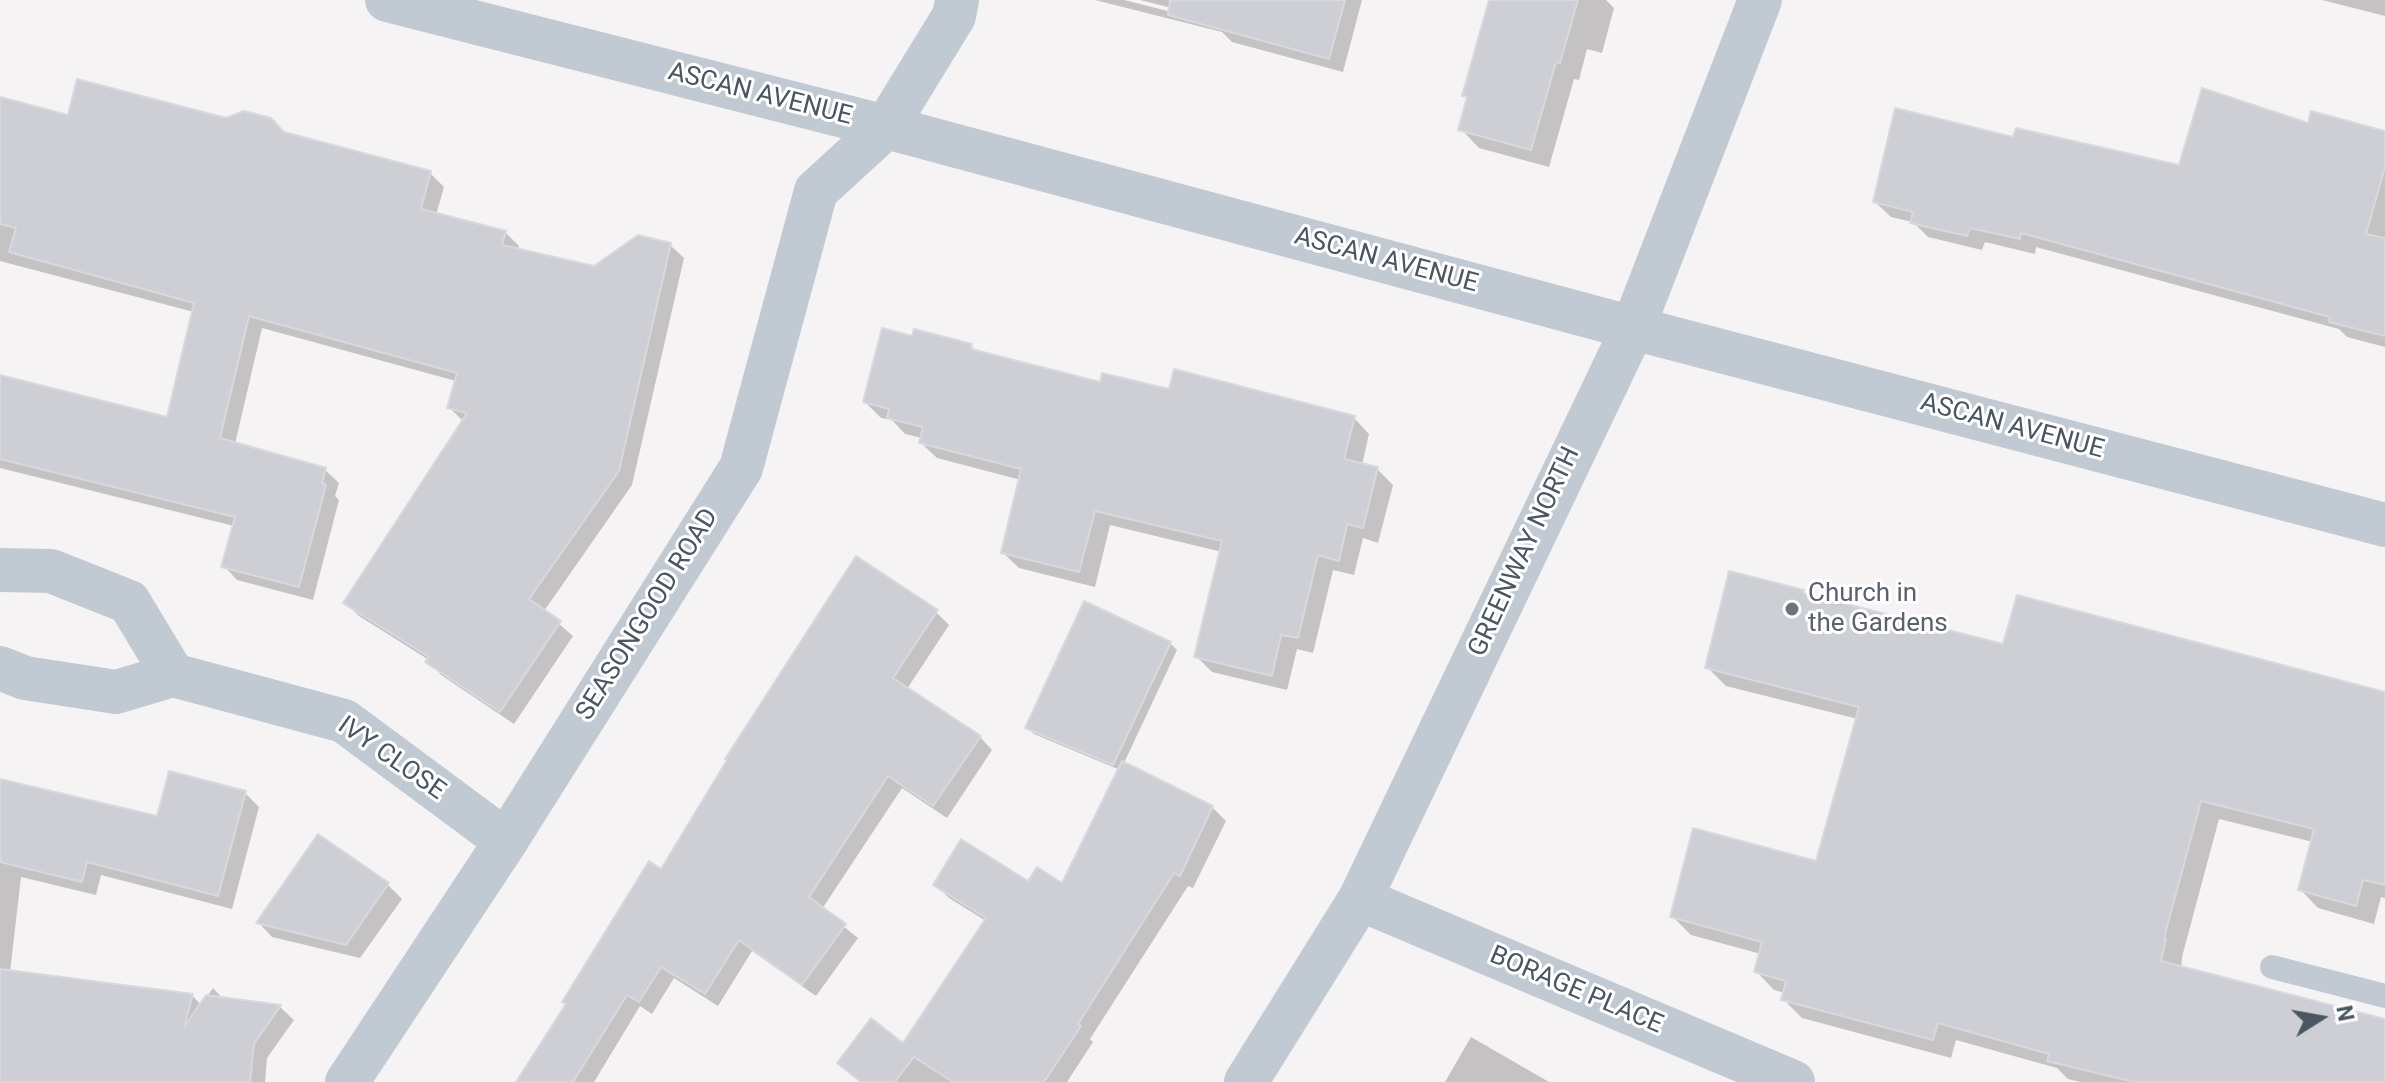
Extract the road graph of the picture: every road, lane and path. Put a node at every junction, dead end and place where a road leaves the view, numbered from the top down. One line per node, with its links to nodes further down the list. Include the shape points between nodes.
1 (387, 0): 4 (street, ASCAN AVENUE)
2 (957, 0): 4 (street, SEASONGOOD ROAD, via 954,16)
3 (1760, 0): 5 (street, GREENWAY NORTH)
4 (886, 127): 5 (street, ASCAN AVENUE); 10 (street, SEASONGOOD ROAD, via 816,191 741,468)
5 (1633, 328): 6 (street, ASCAN AVENUE); 11 (street, GREENWAY NORTH)
6 (2385, 525)
7 (0, 570): 9 (street, via 51,571 129,602)
8 (0, 668): 9 (street, via 25,678 116,692)
9 (173, 675): 10 (street, IVY CLOSE, via 344,721)
10 (506, 841): 14 (street, SEASONGOOD ROAD)
11 (1360, 899): 15 (street, GREENWAY NORTH); 16 (street, BORAGE PLACE)
12 (2272, 967): 13 (lane)
13 (2385, 996)
14 (347, 1082)
15 (1246, 1082)
16 (1793, 1082)

